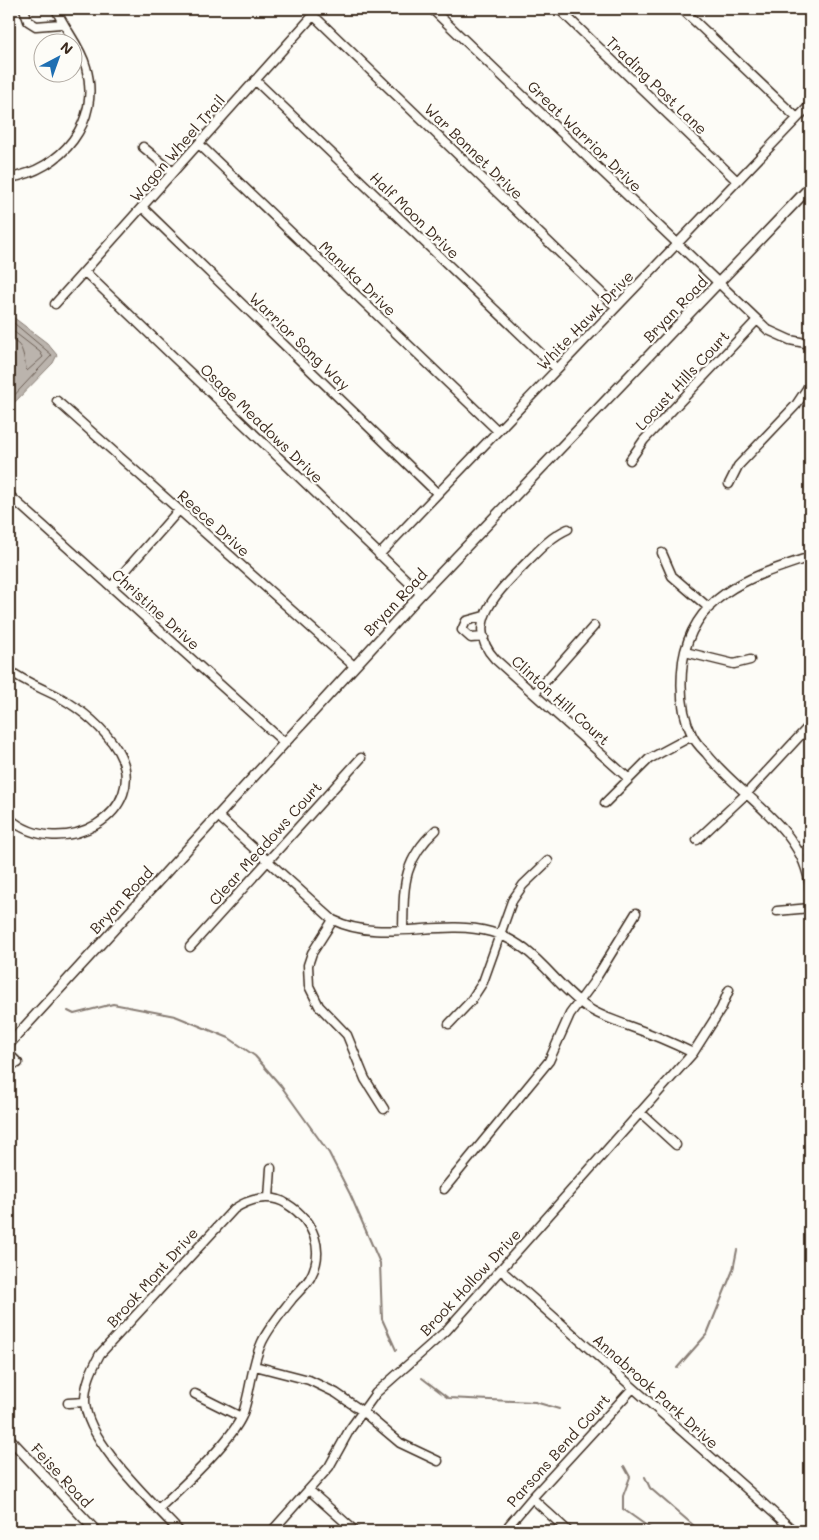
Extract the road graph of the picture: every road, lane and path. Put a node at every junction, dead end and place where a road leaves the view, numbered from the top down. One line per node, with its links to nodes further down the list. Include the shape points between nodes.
1 (24, 9): 10 (street, via 28,21 36,26)
2 (56, 9): 10 (street)
3 (319, 9): 9 (street, Wagon Wheel Trail)
4 (432, 9): 21 (street, Great Warrior Drive)
5 (559, 9): 18 (street, Trading Post Lane)
6 (682, 9): 13 (street)
7 (806, 9): 8 (street)
8 (810, 13)
9 (313, 16): 11 (street, Wagon Wheel Trail); 25 (street, War Bonnet Drive)
10 (61, 24): 17 (street, via 79,49 86,68 89,95 85,119 73,142 52,162 33,172)
11 (255, 80): 14 (street, Wagon Wheel Trail); 28 (street, Half Moon Drive)
12 (810, 105): 13 (street, White Hawk Drive)
13 (798, 118): 18 (street, White Hawk Drive)
14 (199, 144): 16 (street, Wagon Wheel Trail); 31 (street, Manuka Drive)
15 (144, 147): 16 (street)
16 (173, 172): 20 (street, Wagon Wheel Trail)
17 (9, 178)
18 (736, 180): 21 (street, White Hawk Drive)
19 (810, 188): 23 (main road, Bryan Road)
20 (142, 208): 22 (street, Wagon Wheel Trail); 34 (street, Warrior Song Way)
21 (677, 243): 23 (street, Great Warrior Drive); 25 (street, White Hawk Drive)
22 (85, 272): 24 (street, Wagon Wheel Trail); 39 (street, Osage Meadows Drive)
23 (719, 283): 26 (street, Great Warrior Drive); 42 (main road, Bryan Road)
24 (55, 304)
25 (616, 307): 28 (street, White Hawk Drive)
26 (757, 320): 27 (street, Great Warrior Drive, via 781,337); 32 (street, Locust Hills Court, via 644,440)
27 (810, 344)
28 (557, 369): 31 (street, White Hawk Drive)
29 (810, 384): 33 (street, via 796,405 738,466)
30 (57, 401): 36 (street, Reece Drive)
31 (498, 431): 34 (street, White Hawk Drive)
32 (630, 460)
33 (729, 484)
34 (437, 493): 39 (street, White Hawk Drive)
35 (9, 495): 41 (street, Christine Drive)
36 (179, 510): 41 (street); 49 (street, Reece Drive)
37 (568, 529): 44 (street, Clinton Hill Court, via 554,535 503,587)
38 (662, 553): 43 (street, via 672,576)
39 (379, 555): 42 (street, Osage Meadows Drive)
40 (810, 557): 43 (street, via 739,583)
41 (111, 587): 54 (street, Christine Drive)
42 (421, 594): 49 (main road, Bryan Road)
43 (709, 608): 47 (street, via 695,628)
44 (484, 616): 46 (street, Clinton Hill Court); 46 (street, via 466,621 462,630 471,638)
45 (594, 626): 51 (street)
46 (484, 637): 51 (street, Clinton Hill Court, via 491,655)
47 (685, 652): 48 (street, via 734,664); 53 (street, via 682,700)
48 (750, 660)
49 (354, 666): 54 (main road, Bryan Road)
50 (9, 670): 60 (street, via 61,698 100,729 117,749 125,780 122,796 109,814 73,835 41,834 23,828)
51 (534, 694): 56 (street, Clinton Hill Court)
52 (810, 725): 57 (street)
53 (692, 736): 56 (street, via 649,759); 57 (street)
54 (285, 743): 59 (main road, Bryan Road)
55 (361, 758): 65 (street, Clear Meadows Court)
56 (628, 778): 58 (street)
57 (746, 794): 62 (street); 64 (street, via 779,825)
58 (605, 803)
59 (218, 816): 65 (street); 78 (main road, Bryan Road)
60 (9, 818)
61 (436, 830): 72 (street, via 413,854 406,872)
62 (697, 840)
63 (810, 848): 64 (street)
64 (800, 854): 67 (street)
65 (268, 861): 71 (street); 74 (street, Clear Meadows Court)
66 (548, 861): 73 (street, via 523,885 512,901)
67 (810, 889)
68 (810, 908): 69 (street)
69 (777, 912)
70 (636, 913): 76 (street)
71 (333, 920): 72 (street, via 358,929); 82 (street, via 310,959 309,986 319,1006 347,1035 365,1079)
72 (403, 929): 73 (street, via 482,930)
73 (499, 934): 76 (street, via 530,952); 77 (street, via 483,982)
74 (190, 947)
75 (730, 990): 79 (street, Brook Hollow Drive)
76 (579, 1001): 79 (street, via 600,1014); 86 (street, via 550,1061)
77 (449, 1024)
78 (9, 1044)
79 (693, 1053): 83 (street, Brook Hollow Drive)
80 (9, 1054): 81 (street)
81 (18, 1063)
82 (384, 1109)
83 (640, 1112): 84 (street); 88 (street, Brook Hollow Drive)
84 (676, 1145)
85 (271, 1168): 87 (street)
86 (444, 1189)
87 (269, 1198): 89 (street, via 283,1201 298,1211 316,1237 317,1249 309,1280 267,1333); 92 (street, Brook Mont Drive, via 256,1198 234,1209 100,1354 90,1374)
88 (501, 1270): 90 (street, Annabrook Park Drive); 94 (street, Brook Hollow Drive, via 446,1332 389,1380)
89 (255, 1366): 94 (street, via 309,1380); 95 (street)
90 (633, 1388): 99 (street, Parsons Bend Court); 107 (street, Annabrook Park Drive)
91 (195, 1394): 95 (street)
92 (85, 1402): 93 (street); 100 (street, Brook Mont Drive, via 91,1425 109,1455)
93 (68, 1403)
94 (362, 1411): 97 (street, via 400,1443); 98 (street, Brook Hollow Drive, via 329,1467)
95 (241, 1417): 100 (street, via 229,1436)
96 (9, 1438): 101 (main road, Feise Road)
97 (438, 1461)
98 (309, 1490): 103 (street, Brook Hollow Drive); 104 (street)
99 (532, 1498): 105 (street, Parsons Bend Court); 106 (street)
100 (158, 1509): 102 (street, Brook Mont Drive)
101 (96, 1531)
102 (179, 1531)
103 (272, 1531)
104 (355, 1531)
105 (506, 1531)
106 (568, 1531)
107 (794, 1531)

